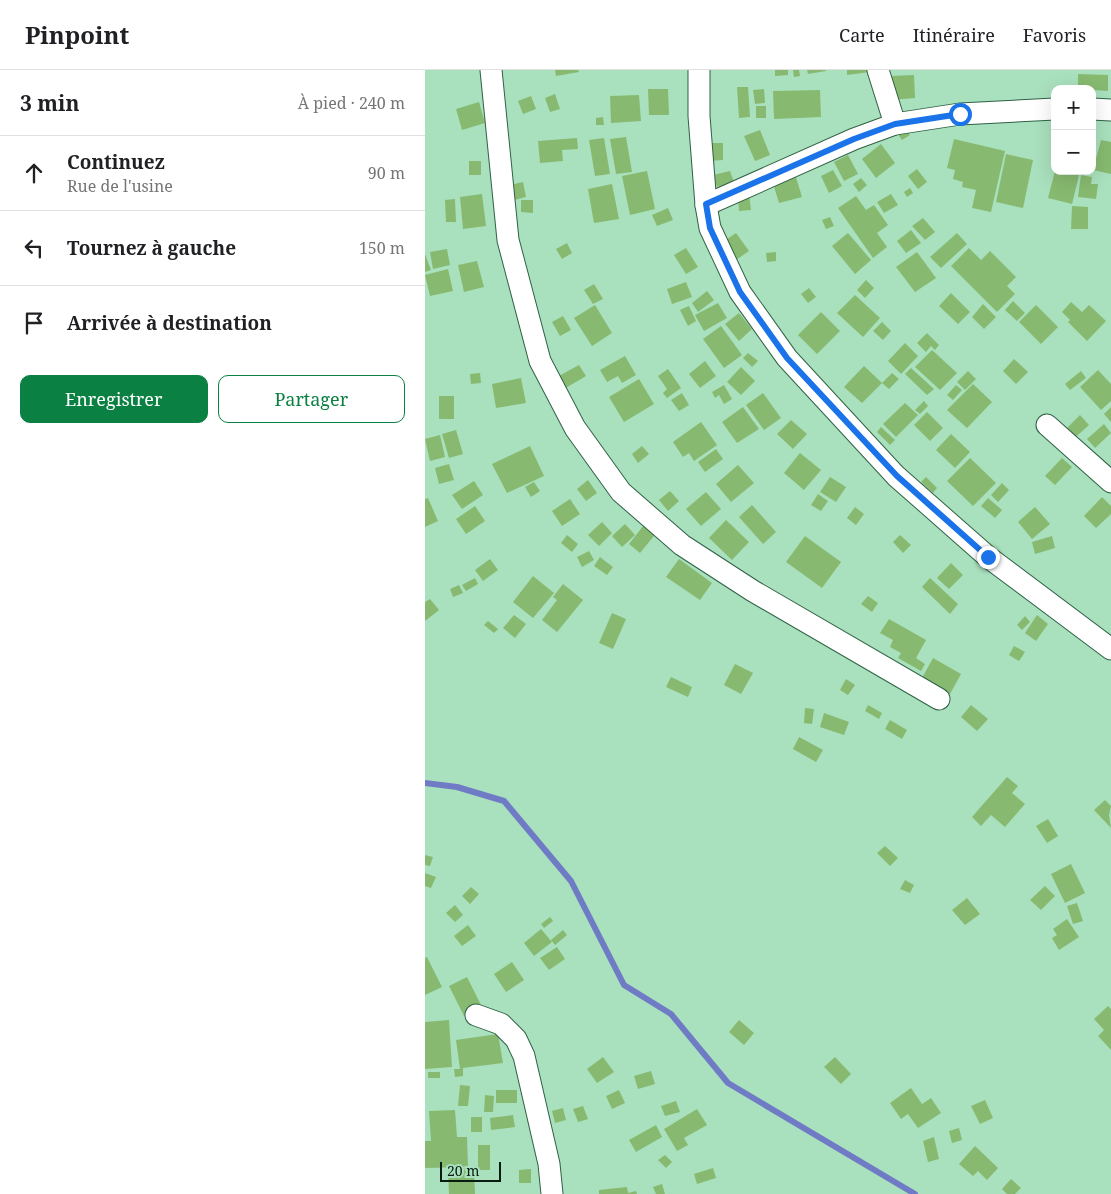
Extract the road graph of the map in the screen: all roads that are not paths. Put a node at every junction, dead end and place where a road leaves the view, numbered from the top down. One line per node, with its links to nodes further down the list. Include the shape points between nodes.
1 (491, 70): 12 (street, via 508,240 540,361 580,436 621,492 682,545 753,591)
2 (699, 70): 8 (street)
3 (878, 70): 7 (street)
4 (1051, 109): 7 (street, via 960,114)
5 (1096, 109): 6 (street)
6 (1111, 110)
7 (895, 124): 8 (street)
8 (706, 204): 11 (street, via 710,228 740,292 793,365 897,476 988,557)
9 (1047, 425): 10 (street)
10 (1111, 482)
11 (1111, 649)
12 (939, 699)
13 (476, 1015): 14 (street, via 501,1024 516,1039 524,1056 545,1146)
14 (552, 1194)

